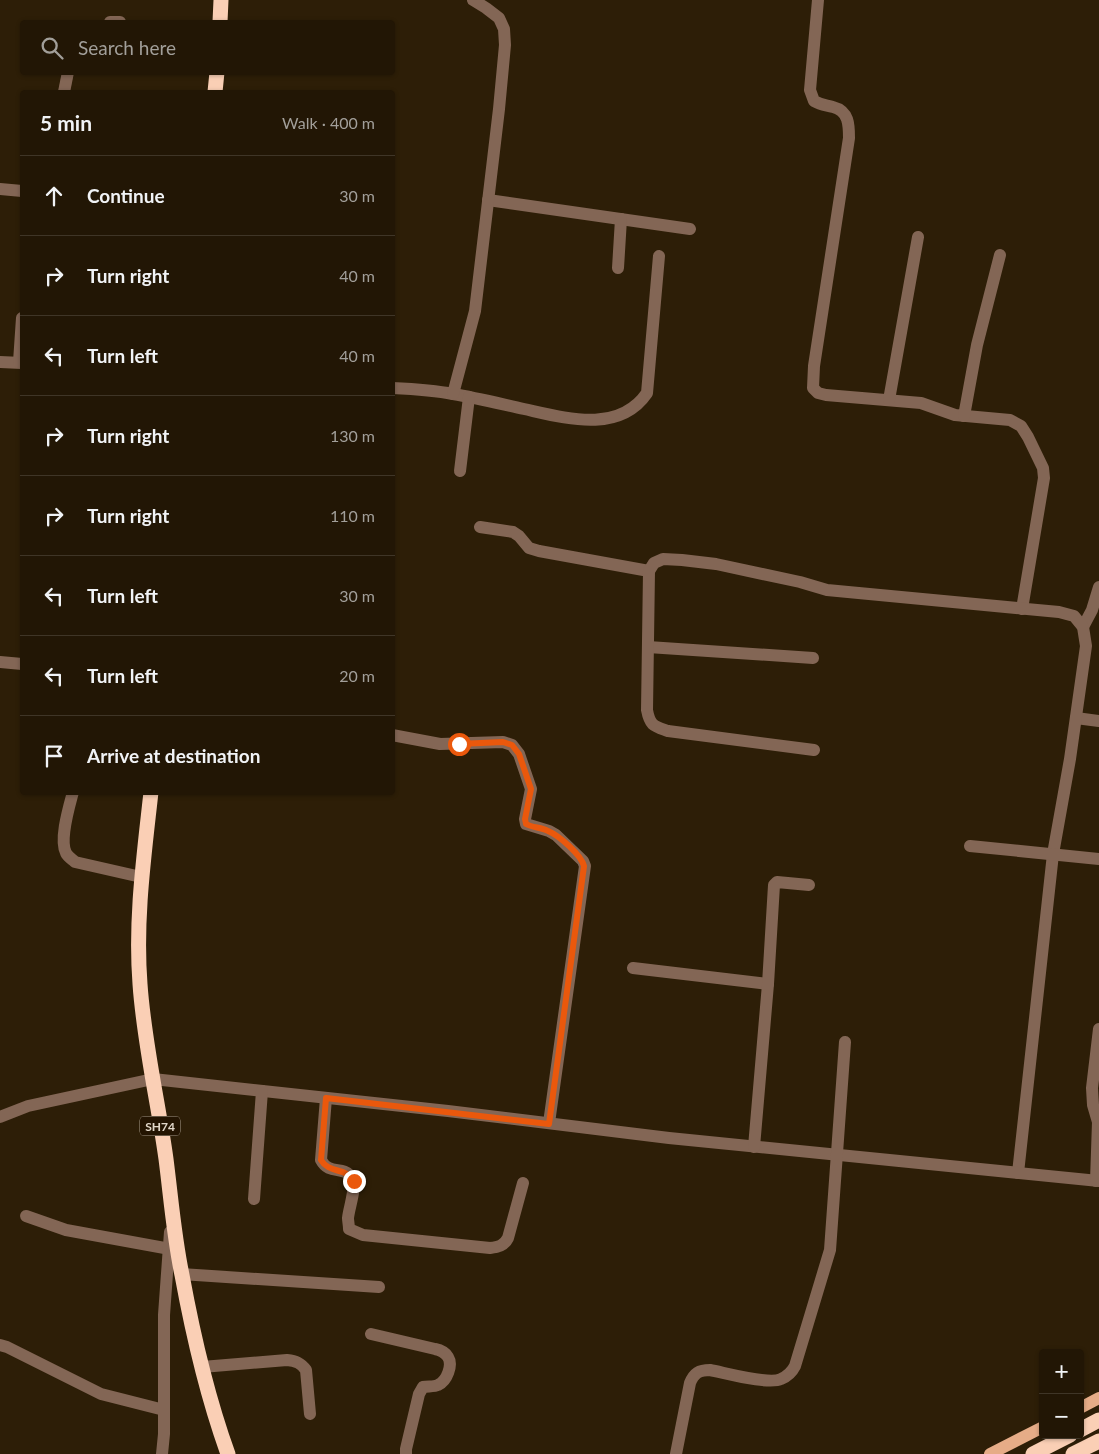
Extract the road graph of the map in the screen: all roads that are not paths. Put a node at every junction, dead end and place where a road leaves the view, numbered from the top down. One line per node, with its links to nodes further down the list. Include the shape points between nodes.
1 (221, 0): 4 (highway)
2 (473, 0): 11 (street, via 499,18 504,29)
3 (818, 0): 23 (street, via 810,90 814,101 844,113 849,138 812,388 826,395)
4 (220, 20)
5 (67, 75): 7 (street)
6 (217, 75): 8 (highway)
7 (64, 90)
8 (215, 90)
9 (0, 189): 10 (street)
10 (20, 191)
11 (488, 200): 12 (street); 21 (street, via 475,311)
12 (621, 219): 13 (street); 17 (street)
13 (690, 229)
14 (918, 236): 23 (street)
15 (1000, 255): 24 (street, via 977,345)
16 (659, 256): 22 (street, via 647,392 631,410 609,418 567,419)
17 (618, 268)
18 (0, 362): 19 (street)
19 (20, 362)
20 (395, 388): 21 (street)
21 (453, 394): 22 (street)
22 (469, 397): 25 (street)
23 (888, 400): 24 (street, via 921,403)
24 (964, 416): 29 (street, via 1010,420 1021,426 1043,468)
25 (460, 471)
26 (480, 527): 27 (street, via 513,532 529,548 539,551)
27 (649, 572): 29 (street, via 654,563 663,559 682,560 716,564 827,590); 31 (street)
28 (1099, 587): 30 (street)
29 (1022, 609): 30 (street, via 1074,616)
30 (1083, 627): 35 (street, via 1086,646)
31 (648, 647): 32 (street); 38 (street, via 647,710 649,721 654,726 668,731)
32 (813, 658)
33 (0, 662): 34 (street)
34 (20, 664)
35 (1076, 718): 36 (street); 42 (street)
36 (1099, 721)
37 (395, 736): 54 (street, via 440,744 503,742 512,745 519,754 531,789 526,824 556,835 583,861)
38 (814, 750)
39 (72, 795): 44 (street, via 64,844 66,855 75,862)
40 (151, 795): 44 (highway, SH74)
41 (970, 846): 42 (street)
42 (1053, 854): 43 (street); 57 (street)
43 (1099, 859)
44 (141, 877): 50 (highway, SH74, via 140,984)
45 (809, 885): 47 (street, via 782,881 774,885)
46 (633, 968): 47 (street)
47 (768, 984): 55 (street)
48 (1099, 1029): 58 (street, via 1092,1088 1098,1122)
49 (845, 1042): 56 (street)
50 (153, 1079): 51 (street); 53 (street, via 28,1106); 61 (highway, SH74)
51 (262, 1091): 52 (street); 60 (street)
52 (326, 1098): 54 (street); 59 (street, via 321,1160 331,1170 344,1171 354,1181 348,1218 349,1229 354,1233 490,1248 500,1246 508,1238)
53 (0, 1117)
54 (549, 1124): 55 (street)
55 (754, 1147): 56 (street)
56 (836, 1155): 57 (street); 81 (street, via 830,1250 795,1366 790,1374 770,1382 710,1370 694,1374)
57 (1018, 1173): 58 (street)
58 (1097, 1181)
59 (523, 1183)
60 (254, 1199)
61 (171, 1208): 63 (street); 64 (highway, SH74)
62 (26, 1216): 63 (street, via 73,1232)
63 (170, 1249): 71 (street, via 164,1315)
64 (181, 1274): 65 (street); 68 (highway, SH74)
65 (379, 1287)
66 (371, 1334): 80 (street, via 435,1349 443,1352 450,1363 441,1383 423,1387 419,1394)
67 (0, 1345): 71 (street, via 101,1394)
68 (202, 1367): 72 (street, via 296,1362 306,1370); 79 (highway, SH74)
69 (1099, 1398): 70 (main road)
70 (1084, 1406)
71 (164, 1410): 78 (street)
72 (310, 1414)
73 (1099, 1420): 74 (highway)
74 (1084, 1428)
75 (1039, 1429): 82 (main road)
76 (1062, 1439): 83 (highway)
77 (1099, 1441): 84 (highway)
78 (162, 1454)
79 (228, 1454)
80 (406, 1454)
81 (676, 1454)
82 (990, 1454)
83 (1033, 1454)
84 (1073, 1454)

